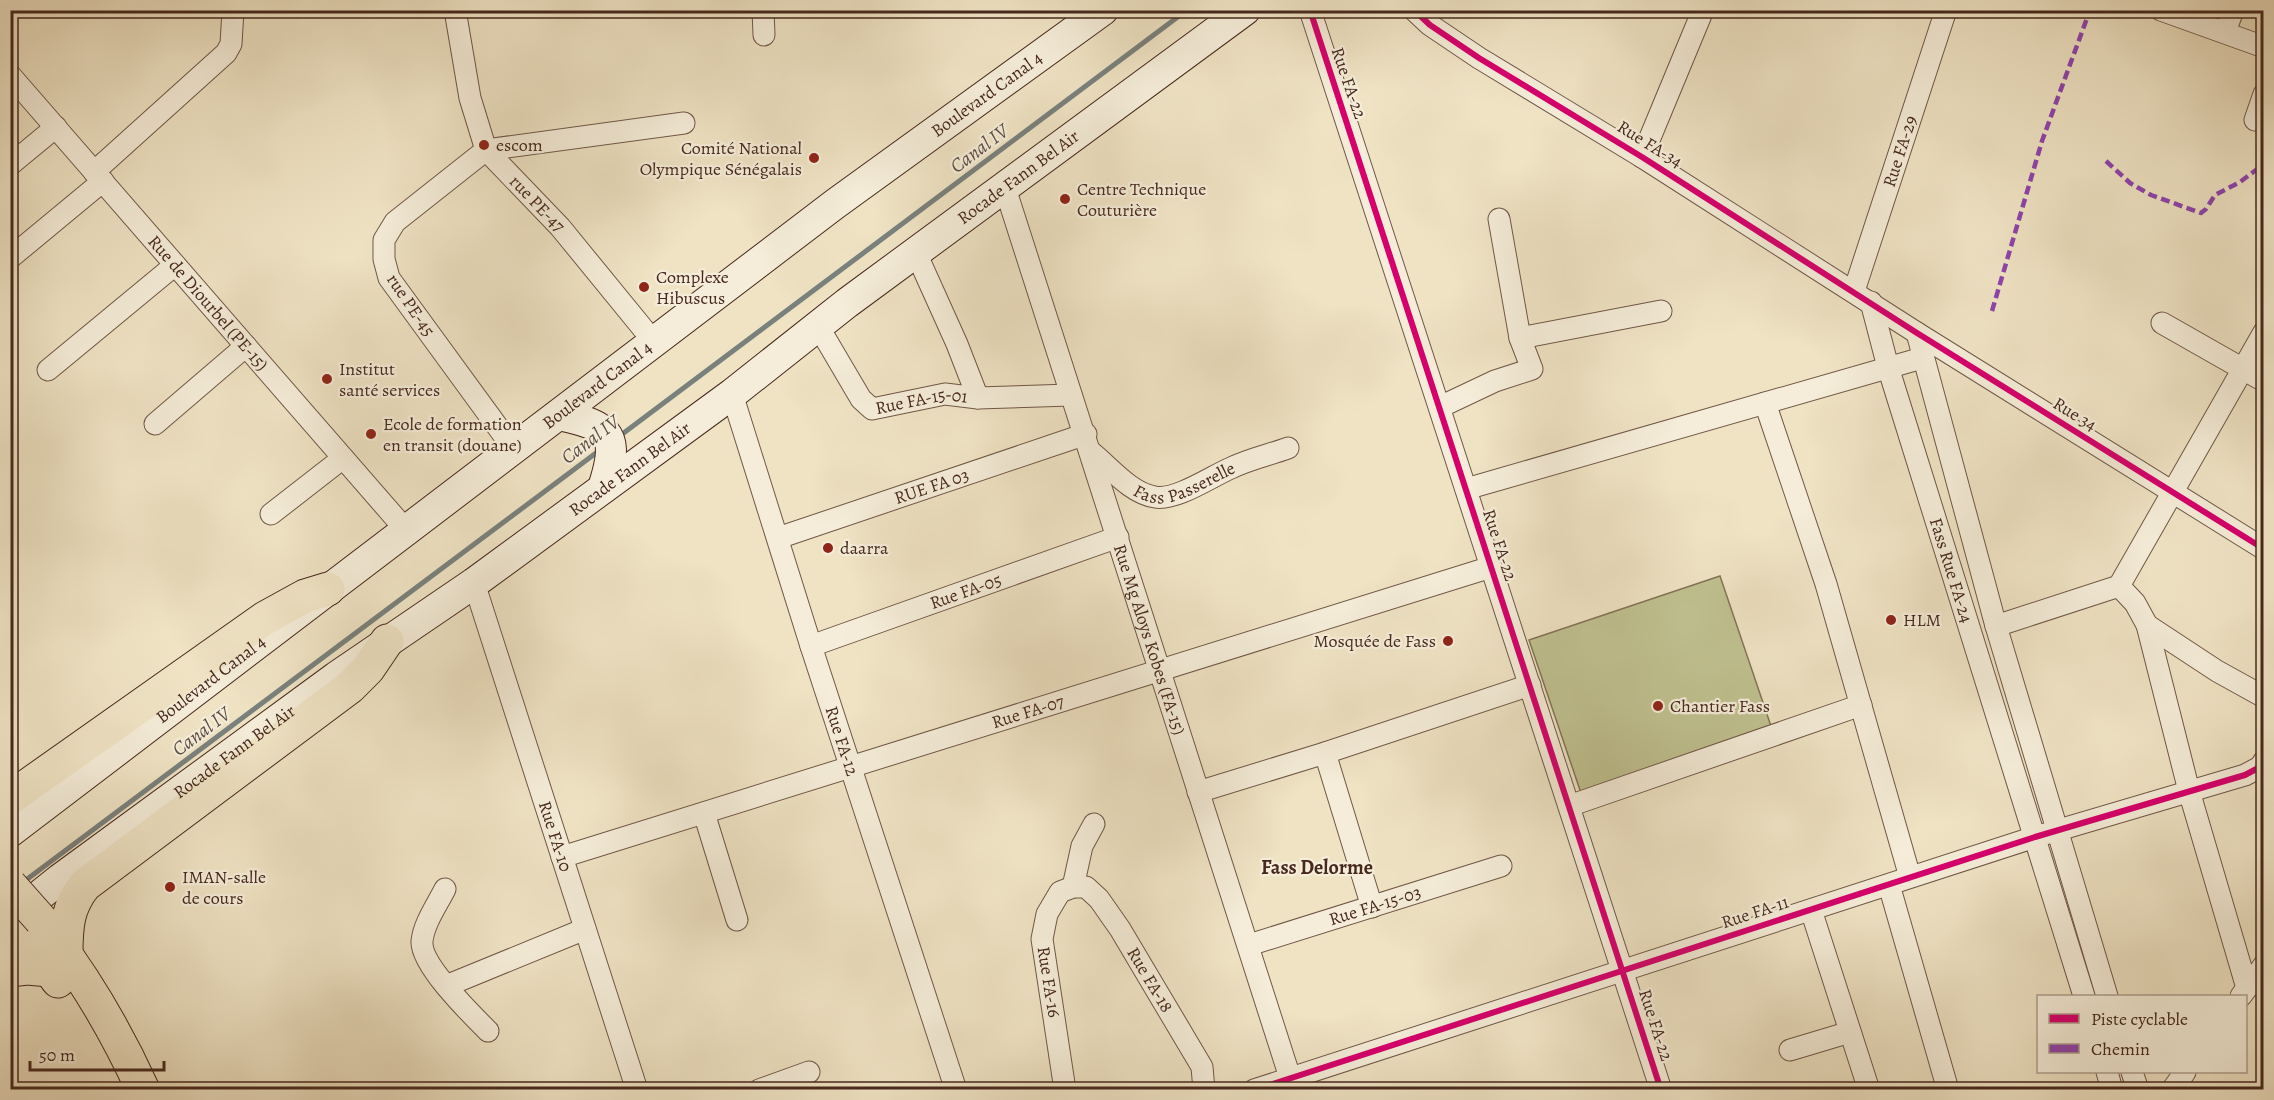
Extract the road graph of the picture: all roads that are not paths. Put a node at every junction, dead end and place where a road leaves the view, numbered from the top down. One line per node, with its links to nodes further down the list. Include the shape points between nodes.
1 (233, 10): 23 (street, via 231,44 226,53)
2 (455, 10): 20 (street, rue PE-47, via 470,98)
3 (763, 10): 13 (street)
4 (1102, 10): 36 (main road, Boulevard Canal 4, via 834,204)
5 (1245, 10): 24 (main road, Rocade Fann Bel Air)
6 (1310, 10): 47 (street, Rue FA-22)
7 (1414, 10): 21 (street, Rue FA-34, via 1479,58)
8 (1703, 10): 21 (street)
9 (1946, 10): 29 (street, Rue FA-29)
10 (2161, 10): 12 (street)
11 (2233, 10): 12 (street)
12 (2225, 33): 14 (street)
13 (764, 35)
14 (2264, 47)
15 (10, 75): 19 (street, Rue de Diourbel (PE-15))
16 (2264, 94): 17 (street)
17 (2255, 120)
18 (684, 123): 20 (street)
19 (56, 127): 22 (street); 23 (street, Rue de Diourbel (PE-15))
20 (486, 150): 36 (street, rue PE-47, via 560,227); 51 (street, rue PE-45, via 395,222 384,240 384,259 389,278)
21 (1642, 157): 29 (street, Rue FA-34)
22 (10, 165)
23 (99, 176): 27 (street); 28 (street, Rue de Diourbel (PE-15))
24 (1005, 188): 26 (main road, Rocade Fann Bel Air); 44 (street, Rue Mg Aloys Kobes (FA-15))
25 (1499, 219): 35 (street)
26 (916, 253): 32 (main road, Rocade Fann Bel Air); 45 (street)
27 (10, 258)
28 (176, 265): 37 (street, Rue de Diourbel (PE-15)); 40 (street)
29 (1862, 297): 34 (street, Rue 34); 39 (street, Fass Rue FA-24)
30 (1661, 311): 35 (street)
31 (2162, 323): 41 (street)
32 (818, 326): 43 (main road, Rocade Fann Bel Air); 45 (street, Rue FA-15-01, via 861,399 872,409 945,394)
33 (2264, 332): 41 (street)
34 (1917, 333): 38 (street); 56 (street, Rue 34)
35 (1520, 338): 47 (street, via 1532,369)
36 (654, 342): 48 (main road, Boulevard Canal 4)
37 (246, 346): 49 (street); 53 (street, Rue de Diourbel (PE-15))
38 (1922, 358): 39 (street); 66 (street)
39 (1888, 367): 46 (street); 85 (street, Fass Rue FA-24)
40 (48, 370)
41 (2242, 370): 42 (street); 56 (street)
42 (2264, 381)
43 (732, 394): 54 (main road, Rocade Fann Bel Air); 60 (street, Rue FA-12)
44 (1071, 395): 45 (street, Rue FA-15-01); 50 (street, Rue Mg Aloys Kobes (FA-15))
45 (978, 398)
46 (1765, 403): 55 (street); 73 (street, via 1826,584)
47 (1440, 407): 55 (street, Rue FA-22)
48 (559, 415): 51 (main road, Boulevard Canal 4); 54 (main road, via 584,420 605,432 612,453)
49 (155, 424)
50 (1089, 443): 52 (street, Fass Passerelle, via 1125,482 1157,498); 59 (street, Rue Mg Aloys Kobes (FA-15)); 60 (street, RUE FA 03)
51 (513, 447): 58 (main road, Boulevard Canal 4)
52 (1288, 448)
53 (343, 458): 57 (street); 58 (street, Rue de Diourbel (PE-15))
54 (603, 488): 63 (main road, Rocade Fann Bel Air)
55 (1466, 489): 62 (street, Rue FA-22)
56 (2172, 492): 61 (street, Rue 34); 64 (street)
57 (271, 514)
58 (405, 529): 65 (main road, Boulevard Canal 4)
59 (1118, 537): 69 (street, Rue FA-05); 70 (street, Rue Mg Aloys Kobes (FA-15))
60 (778, 538): 69 (street, Rue FA-12)
61 (2264, 549)
62 (1491, 567): 70 (street, Rue FA-07); 71 (street, Rue FA-22)
63 (474, 583): 68 (main road, Rocade Fann Bel Air); 86 (street, Rue FA-10)
64 (2119, 586): 66 (street); 67 (street, via 2135,603)
65 (328, 589): 79 (main road, via 305,596 265,618); 84 (main road, Boulevard Canal 4)
66 (1996, 626): 83 (street)
67 (2147, 626): 72 (street); 77 (street)
68 (387, 641): 96 (main road, Rocade Fann Bel Air, via 60,879); 99 (main road, via 351,687 85,885 73,900)
69 (812, 646): 76 (street, Rue FA-12)
70 (1158, 671): 76 (street, Rue FA-07); 78 (street, Rue Mg Aloys Kobes (FA-15))
71 (1530, 685): 74 (street); 80 (street, Rue FA-22)
72 (2264, 697)
73 (1861, 705): 80 (street); 88 (street)
74 (1325, 753): 78 (street); 93 (street)
75 (2264, 761): 77 (street, Rue FA-11, via 2245,776)
76 (851, 767): 81 (street, Rue FA-07); 119 (street, Rue FA-12)
77 (2189, 791): 83 (street, Rue FA-11); 104 (street)
78 (1198, 792): 98 (street, Rue Mg Aloys Kobes (FA-15))
79 (10, 798)
80 (1569, 806): 102 (street, Rue FA-22)
81 (704, 813): 86 (street, Rue FA-07); 95 (street)
82 (1094, 824): 91 (street, via 1082,846)
83 (2058, 831): 85 (street, Rue FA-11); 106 (street)
84 (10, 832)
85 (2035, 837): 88 (street, Rue FA-11); 105 (street, Fass Rue FA-24)
86 (562, 857): 97 (street, Rue FA-10)
87 (1501, 866): 93 (street, Rue FA-15-03)
88 (1910, 878): 90 (street, Rue FA-11)
89 (10, 885): 96 (main road, bridge)
90 (1889, 885): 94 (street, Rue FA-11); 125 (street)
91 (1073, 887): 120 (street, Rue FA-16, via 1060,892 1047,914 1042,939); 121 (street, Rue FA-18, via 1086,887 1120,929 1202,1067)
92 (445, 889): 103 (street, via 422,944 423,954)
93 (1372, 907): 98 (street, Rue FA-15-03)
94 (1811, 910): 102 (street, Rue FA-11); 108 (street)
95 (737, 920)
96 (21, 923): 99 (main road)
97 (585, 929): 103 (street); 117 (street, Rue FA-10)
98 (1249, 945): 114 (street, Rue Mg Aloys Kobes (FA-15))
99 (58, 962): 101 (main road); 115 (main road); 116 (main road, via 111,1024)
100 (2264, 965): 104 (street)
101 (10, 970)
102 (1623, 970): 114 (street, Rue FA-11); 123 (street, Rue FA-22)
103 (446, 986): 107 (street)
104 (2243, 992)
105 (2084, 995)
106 (2107, 995)
107 (488, 1031)
108 (1850, 1032): 109 (street); 124 (street)
109 (1790, 1050)
110 (809, 1072): 118 (street)
111 (2108, 1073): 126 (street)
112 (2133, 1073): 127 (street)
113 (2184, 1073): 128 (street)
114 (1292, 1084): 122 (street, Rue FA-11)
115 (120, 1089)
116 (143, 1089)
117 (637, 1089)
118 (759, 1089)
119 (956, 1089)
120 (1065, 1089)
121 (1204, 1089)
122 (1254, 1089)
123 (1662, 1089)
124 (1869, 1089)
125 (1948, 1089)
126 (2112, 1089)
127 (2138, 1089)
128 (2172, 1089)

